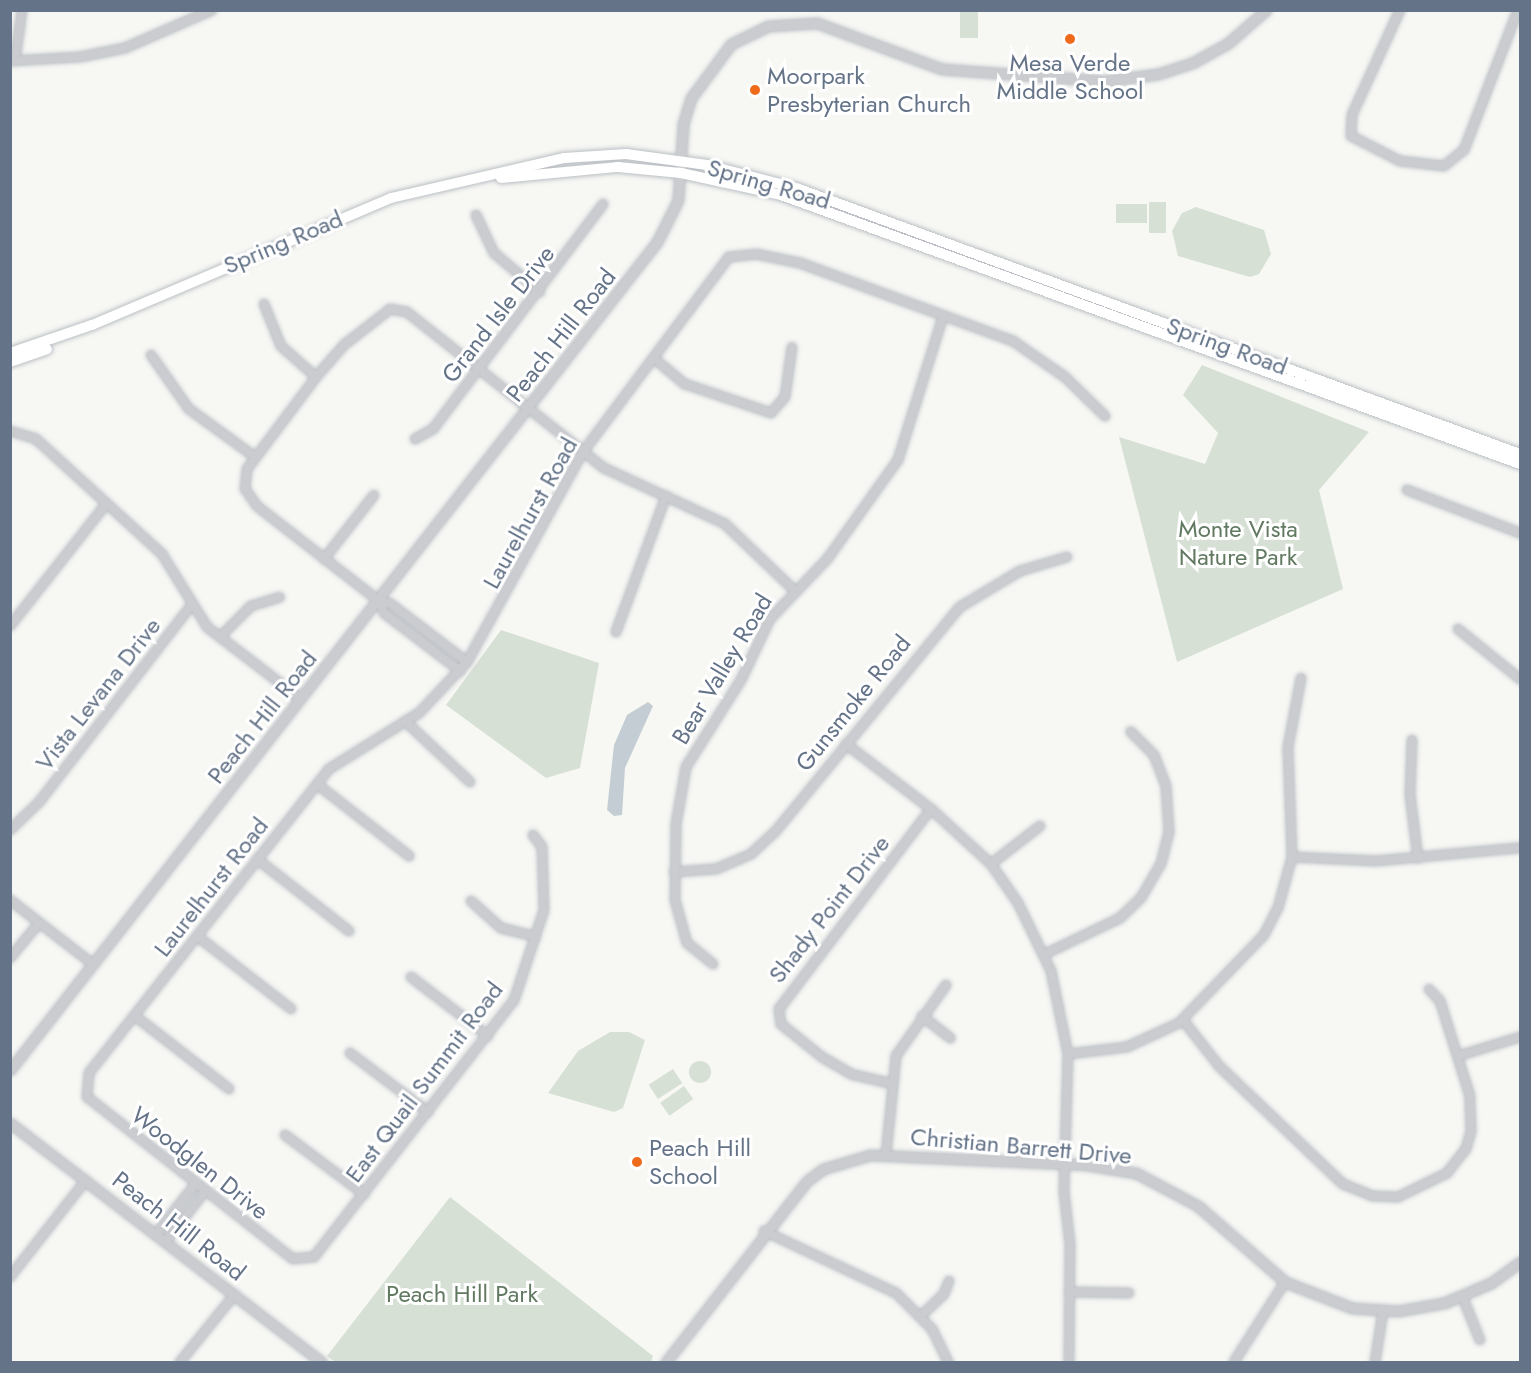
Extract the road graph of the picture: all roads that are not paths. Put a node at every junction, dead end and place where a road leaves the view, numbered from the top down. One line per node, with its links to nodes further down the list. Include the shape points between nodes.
1 (22, 10): 6 (street)
2 (212, 10): 6 (street, via 125,48)
3 (1266, 10): 7 (street, Peach Hill Road, via 1227,44 1194,62 1158,75 1105,81 968,73 931,66 831,26 768,26 731,44 703,76 683,124)
4 (1400, 10): 5 (street, via 1352,115 1352,136 1400,161 1444,165 1464,150)
5 (1518, 10)
6 (13, 61)
7 (681, 167): 14 (main road, Spring Road, via 587,155 425,187); 17 (main road, Spring Road, via 589,166 483,180 412,197); 20 (street, Peach Hill Road, via 667,226); 25 (main road, Spring Road, via 808,192); 27 (main road, Spring Road, via 814,205)
8 (603, 204): 10 (street, Grand Isle Drive)
9 (476, 214): 10 (street, via 494,253)
10 (540, 292): 18 (street, Grand Isle Drive)
11 (264, 304): 19 (street, via 281,346)
12 (943, 316): 16 (street, Laurelhurst Road, via 809,266 743,253 723,263); 21 (street, Laurelhurst Road, via 1027,347); 35 (street, Bear Valley Road, via 897,460 828,558)
13 (792, 347): 16 (street, via 785,397 771,413 685,384)
14 (10, 353)
15 (151, 355): 26 (street, via 189,409)
16 (656, 360): 24 (street, Laurelhurst Road)
17 (10, 362)
18 (479, 370): 19 (street, via 407,312 390,309 344,345); 20 (street); 23 (street, Grand Isle Drive, via 434,429)
19 (316, 377): 26 (street)
20 (528, 409): 24 (street); 37 (street, Peach Hill Road)
21 (1105, 416)
22 (10, 431): 31 (street, via 36,440)
23 (415, 439)
24 (583, 452): 30 (street, via 604,468); 43 (street, Laurelhurst Road)
25 (1521, 454)
26 (255, 457): 34 (street, via 244,483 257,506)
27 (1521, 464)
28 (1407, 490): 32 (street)
29 (374, 495): 34 (street)
30 (666, 496): 35 (street, via 725,524); 41 (street)
31 (106, 504): 38 (street, via 171,565); 39 (street)
32 (1521, 533)
33 (1067, 557): 51 (street, Gunsmoke Road, via 1020,571 960,608)
34 (324, 559): 37 (street)
35 (795, 591): 64 (street, Bear Valley Road, via 765,627 741,680 691,755 680,794)
36 (280, 597): 42 (street, via 251,606)
37 (379, 601): 43 (street, via 391,604); 44 (street, via 384,613); 47 (street, Peach Hill Road)
38 (190, 607): 42 (street); 56 (street, Vista Levana Drive, via 40,801)
39 (10, 626)
40 (1458, 629): 46 (street)
41 (616, 632)
42 (220, 638): 47 (street)
43 (467, 662): 44 (street, Laurelhurst Road)
44 (460, 671): 48 (street, Laurelhurst Road)
45 (1301, 678): 60 (street, via 1288,747)
46 (1521, 679)
47 (300, 699): 74 (street, Peach Hill Road)
48 (405, 721): 52 (street); 53 (street, Laurelhurst Road, via 342,758)
49 (1131, 732): 71 (street, via 1154,754 1166,786 1169,831 1161,864 1141,898 1120,918)
50 (1412, 740): 61 (street, via 1410,795)
51 (846, 744): 54 (street); 64 (street, Gunsmoke Road, via 751,854 716,869)
52 (470, 782)
53 (317, 784): 59 (street); 62 (street, Laurelhurst Road)
54 (931, 809): 63 (street); 89 (street, Shady Point Drive, via 779,1009 781,1024 822,1057 853,1075)
55 (1040, 826): 63 (street)
56 (10, 830)
57 (533, 835): 70 (street, East Quail Summit Road, via 542,847 545,872)
58 (1521, 849): 61 (street)
59 (409, 856)
60 (1292, 856): 61 (street); 81 (street, via 1278,908 1264,935)
61 (1418, 858)
62 (257, 859): 68 (street); 69 (street, Laurelhurst Road)
63 (991, 864): 71 (street)
64 (674, 872): 73 (street, Bear Valley Road, via 682,931 693,950)
65 (10, 900): 67 (street)
66 (471, 901): 70 (street, via 501,928)
67 (39, 923): 72 (street); 74 (street)
68 (349, 931)
69 (197, 936): 78 (street); 79 (street, Laurelhurst Road)
70 (536, 937): 82 (street, East Quail Summit Road, via 518,990)
71 (1045, 954): 86 (street)
72 (10, 958)
73 (713, 964)
74 (94, 965): 88 (street, Peach Hill Road)
75 (411, 977): 82 (street)
76 (946, 985): 80 (street)
77 (1429, 989): 87 (street, via 1440,1001)
78 (291, 1009)
79 (135, 1016): 90 (street, Laurelhurst Road, via 89,1073); 91 (street)
80 (922, 1016): 84 (street); 89 (street, via 903,1041)
81 (1184, 1020): 86 (street, via 1127,1047); 87 (street, via 1220,1067 1332,1174 1372,1196 1398,1197 1428,1187 1466,1149 1472,1110)
82 (488, 1036): 92 (street, East Quail Summit Road)
83 (1521, 1037): 87 (street)
84 (950, 1038)
85 (350, 1053): 92 (street)
86 (1068, 1054): 96 (street)
87 (1458, 1056)
88 (10, 1070)
89 (889, 1083): 95 (street)
90 (84, 1089): 98 (street, Woodglen Drive, via 93,1104)
91 (229, 1089)
92 (428, 1112): 100 (street, East Quail Summit Road)
93 (10, 1123): 97 (street, Peach Hill Road)
94 (285, 1135): 100 (street)
95 (886, 1155): 96 (street, Christian Barrett Drive); 101 (street, Christian Barrett Drive, via 823,1169)
96 (1065, 1164): 108 (street, Christian Barrett Drive, via 1136,1173 1172,1189); 109 (street)
97 (87, 1180): 102 (street, Peach Hill Road); 106 (street)
98 (196, 1183): 99 (street, Woodglen Drive); 102 (street)
99 (205, 1191): 103 (street); 104 (street, Woodglen Drive)
100 (364, 1194): 104 (street, East Quail Summit Road, via 318,1252)
101 (764, 1231): 114 (street, via 808,1256 880,1284); 119 (street, Christian Barrett Drive)
102 (157, 1233): 103 (street, Peach Hill Road)
103 (167, 1240): 111 (street, Peach Hill Road)
104 (299, 1261)
105 (1521, 1262): 112 (street, Christian Barrett Drive)
106 (11, 1276)
107 (949, 1281): 114 (street, via 944,1294)
108 (1285, 1282): 113 (street, Christian Barrett Drive, via 1338,1305); 122 (street)
109 (1070, 1292): 110 (street); 121 (street)
110 (1129, 1293)
111 (235, 1294): 116 (street, Peach Hill Road); 117 (street)
112 (1463, 1298): 113 (street, Christian Barrett Drive); 115 (street)
113 (1383, 1311): 123 (street)
114 (921, 1316): 120 (street)
115 (1480, 1340)
116 (310, 1359): 118 (street, Peach Hill Road)
117 (180, 1362)
118 (322, 1362)
119 (666, 1362)
120 (948, 1362)
121 (1069, 1362)
122 (1234, 1362)
123 (1375, 1362)

